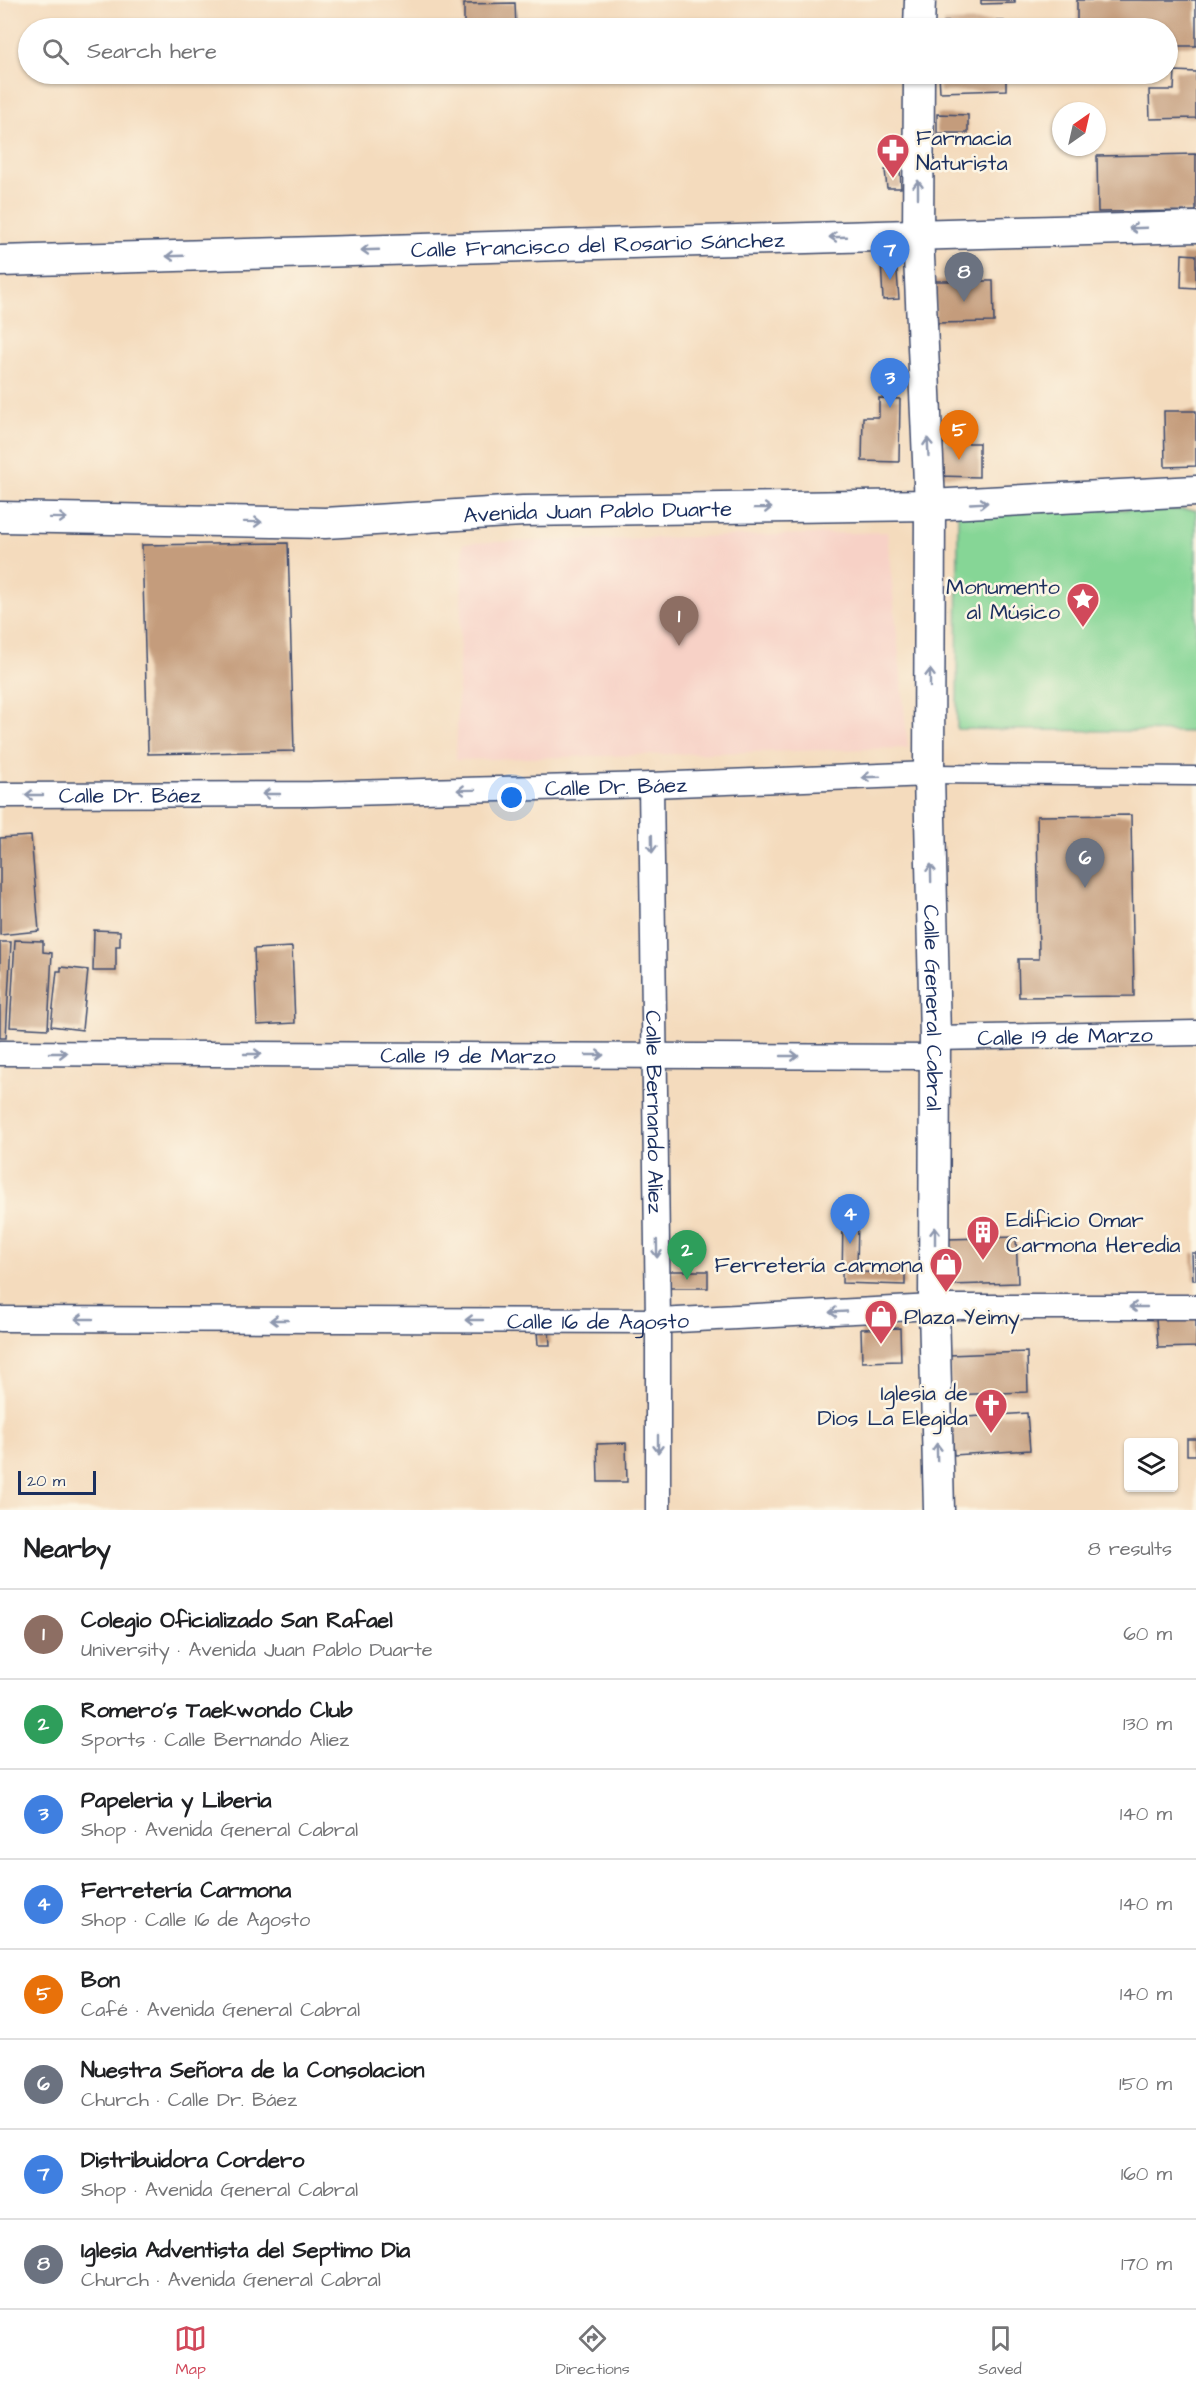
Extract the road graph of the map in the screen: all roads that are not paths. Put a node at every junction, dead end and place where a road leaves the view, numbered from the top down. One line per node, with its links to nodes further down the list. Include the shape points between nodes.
1 (920, 0): 2 (street)
2 (920, 18)
3 (919, 84): 5 (street, Calle General Cabral, one-way to 3)
4 (1196, 227): 5 (street, Calle Francisco del Rosario Sánchez, one-way to 5)
5 (918, 234): 6 (street, Calle Francisco del Rosario Sánchez, one-way to 6); 8 (street, Calle General Cabral, one-way to 5)
6 (0, 261)
7 (1196, 491): 8 (street, Avenida Juan Pablo Duarte, one-way to 7)
8 (930, 505): 9 (street, Avenida Juan Pablo Duarte, one-way to 8, via 325,523 523,511); 10 (street, Calle General Cabral, one-way to 8)
9 (0, 517)
10 (929, 774): 11 (street, Calle Dr. Báez); 12 (street, Calle Dr. Báez, one-way to 12); 15 (street, Calle General Cabral, one-way to 10)
11 (1196, 776)
12 (651, 785): 13 (street, Calle Dr. Báez, one-way to 13, via 312,794); 17 (street, Calle Bernando Aliez, one-way to 17)
13 (0, 795)
14 (1196, 1033): 15 (street, Calle 19 de Marzo)
15 (935, 1048): 17 (street, Calle 19 de Marzo, one-way to 15); 18 (street, Calle General Cabral, one-way to 15)
16 (0, 1053): 17 (street, Calle 19 de Marzo, one-way to 17)
17 (654, 1055): 21 (street, Calle Bernando Aliez, one-way to 21)
18 (934, 1307): 19 (street, Calle 16 de Agosto, one-way to 18); 21 (street, Calle 16 de Agosto, one-way to 21); 23 (street, Calle General Cabral, one-way to 18)
19 (1196, 1307)
20 (0, 1319): 21 (street, Calle 16 de Agosto, one-way to 20)
21 (658, 1321): 22 (street, Calle Bernando Aliez, one-way to 22)
22 (658, 1510)
23 (939, 1510)

